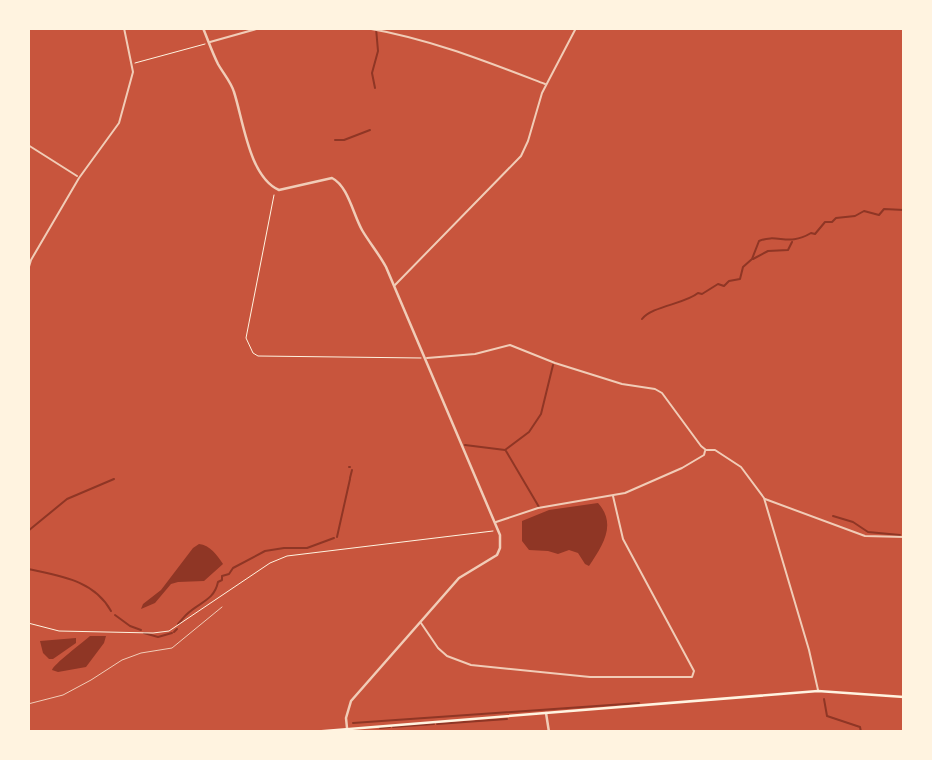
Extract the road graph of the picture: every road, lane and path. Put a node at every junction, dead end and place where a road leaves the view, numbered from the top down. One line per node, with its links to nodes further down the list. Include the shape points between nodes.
1 (124, 28): 9 (street)
2 (203, 28): 8 (street)
3 (239, 28): 7 (street)
4 (260, 28): 7 (street)
5 (366, 28): 10 (street, via 409,35)
6 (576, 28): 10 (street)
7 (241, 33): 8 (street)
8 (209, 43): 9 (path); 13 (street, via 234,91 253,159)
9 (133, 64): 12 (street, via 119,123)
10 (546, 85): 15 (street, via 521,156)
11 (28, 145): 12 (street)
12 (79, 178): 14 (street)
13 (275, 189): 15 (street, via 337,180); 16 (path, via 246,338 253,353)
14 (28, 270)
15 (394, 286): 16 (street)
16 (426, 358): 17 (street, via 475,354 510,345 622,384 658,389); 20 (street)
17 (705, 450): 18 (street, via 704,456 682,468); 19 (street, via 715,450 741,467)
18 (613, 495): 20 (street, via 538,508); 25 (street, via 623,539 694,671 692,677 590,677 471,665 447,656)
19 (764, 498): 22 (street, via 865,536); 26 (street)
20 (496, 522): 21 (street)
21 (499, 531): 24 (path, via 287,556 169,631 59,631); 25 (street, via 497,555 459,578)
22 (904, 538)
23 (222, 607): 28 (lane, via 172,648 122,660 63,695)
24 (28, 623)
25 (421, 623): 30 (street, via 351,701)
26 (818, 691): 27 (main road); 29 (main road)
27 (904, 697)
28 (28, 704)
29 (545, 713): 30 (main road); 33 (street)
30 (347, 728): 31 (main road)
31 (327, 731): 32 (main road)
32 (312, 732)
33 (549, 732)

